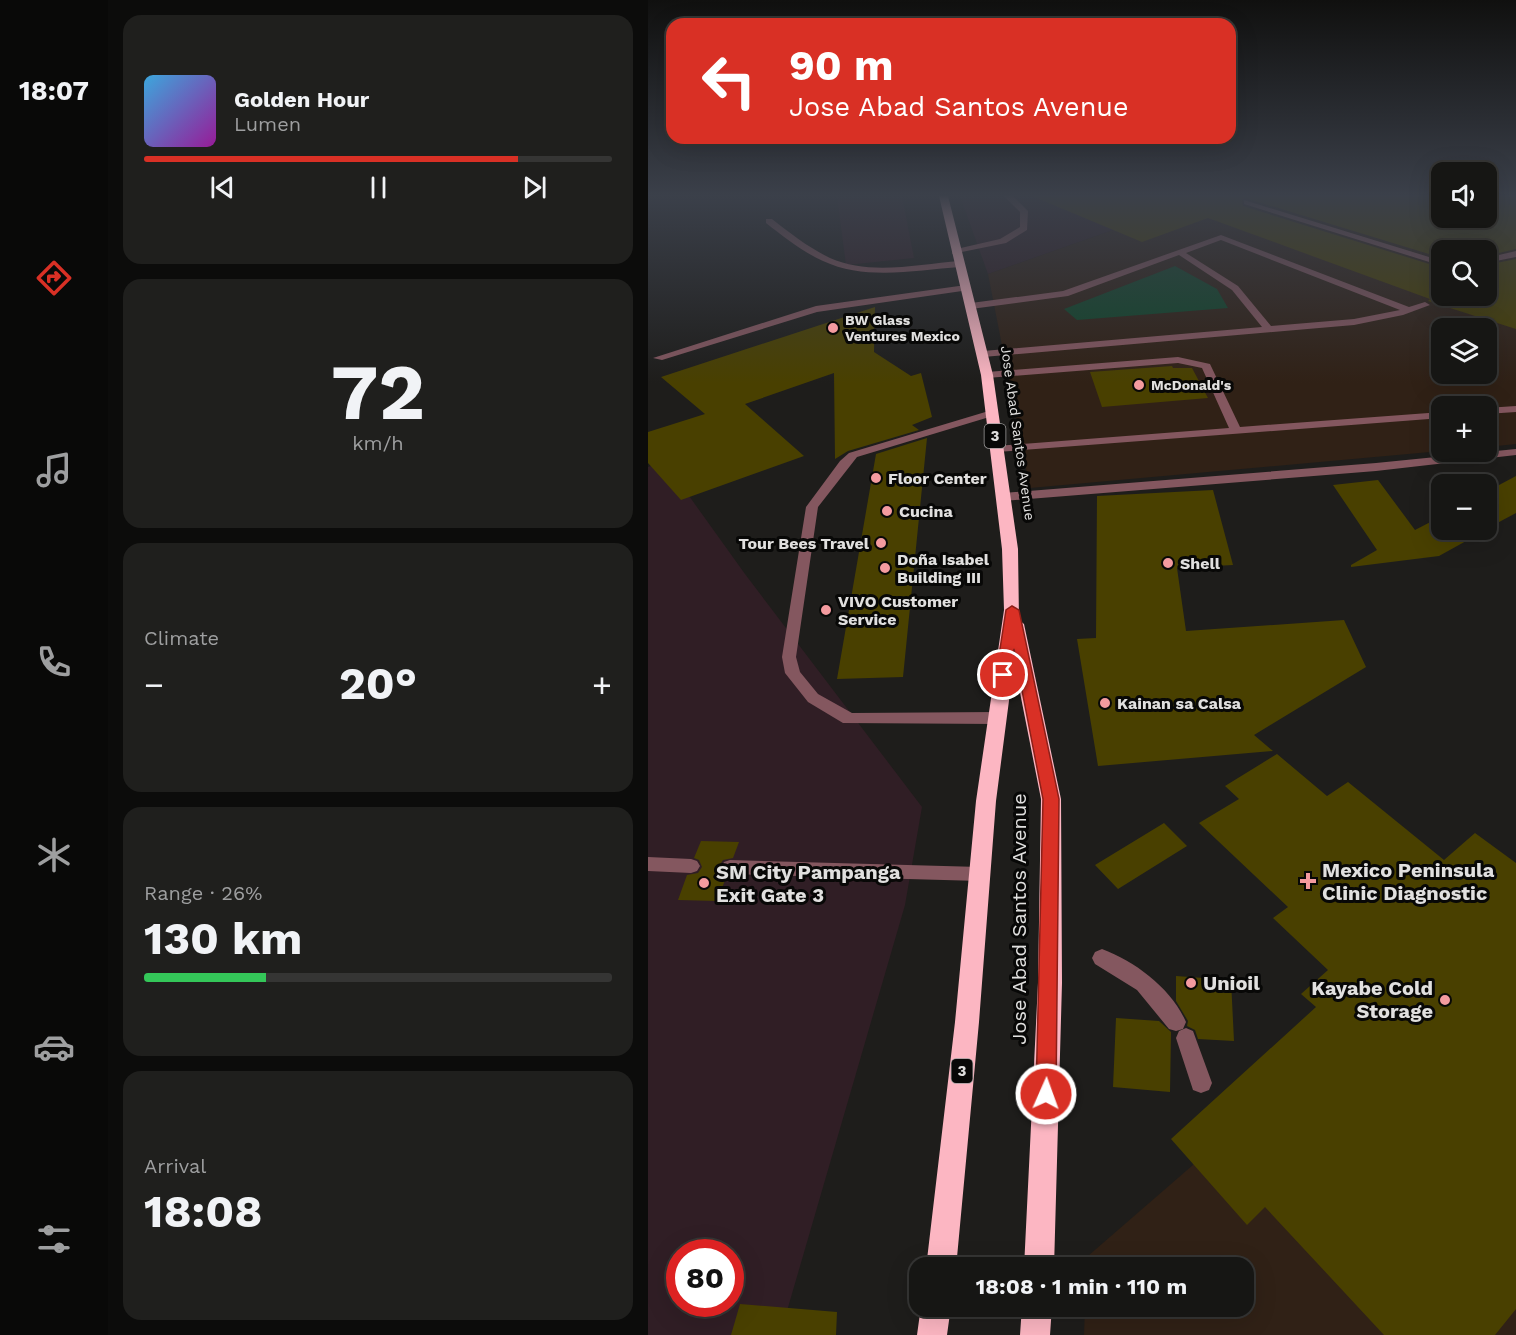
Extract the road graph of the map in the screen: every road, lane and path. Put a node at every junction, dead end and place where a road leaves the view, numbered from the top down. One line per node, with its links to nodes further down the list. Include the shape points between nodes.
1 (826, 258): 2 (lane, via 848,267 879,269)
2 (956, 258)
3 (958, 258): 7 (highway, Jose Abad Santos Avenue / 3)
4 (1166, 258): 9 (lane, via 1065,294)
5 (1189, 258): 11 (lane, via 1235,288)
6 (1276, 258): 10 (lane)
7 (966, 288): 9 (highway, Jose Abad Santos Avenue / 3); 13 (lane, via 816,309)
8 (1425, 305): 10 (lane)
9 (971, 306): 12 (highway, Jose Abad Santos Avenue / 3)
10 (1408, 310): 11 (lane, via 1354,322)
11 (1270, 331): 12 (lane)
12 (983, 354): 14 (highway, Jose Abad Santos Avenue / 3)
13 (658, 358)
14 (987, 375): 17 (highway, Jose Abad Santos Avenue / 3); 19 (lane, via 1178,360 1196,362 1206,366)
15 (1516, 409): 16 (lane)
16 (1497, 410)
17 (992, 413): 20 (highway, Jose Abad Santos Avenue / 3); 24 (lane, via 853,455 844,464 812,507 789,657 793,673 813,698 849,719)
18 (1431, 416): 19 (lane)
19 (1236, 430): 20 (lane)
20 (997, 449): 22 (highway, Jose Abad Santos Avenue / 3)
21 (1516, 452): 22 (lane)
22 (1004, 497): 23 (highway, Jose Abad Santos Avenue / 3)
23 (1012, 610): 24 (highway, Jose Abad Santos Avenue / 3); 32 (highway, Jose Abad Santos Avenue / 3, via 1051,799 1050,983)
24 (997, 718): 28 (highway, Jose Abad Santos Avenue / 3)
25 (648, 864): 26 (lane)
26 (691, 866)
27 (730, 867): 28 (lane)
28 (980, 874): 31 (highway, Jose Abad Santos Avenue / 3)
29 (1102, 958): 30 (lane, via 1145,983 1158,996 1181,1030)
30 (1201, 1083)
31 (942, 1257)
32 (1039, 1257)
33 (934, 1317): 35 (highway)
34 (1036, 1317): 36 (highway)
35 (932, 1335)
36 (1035, 1335)

